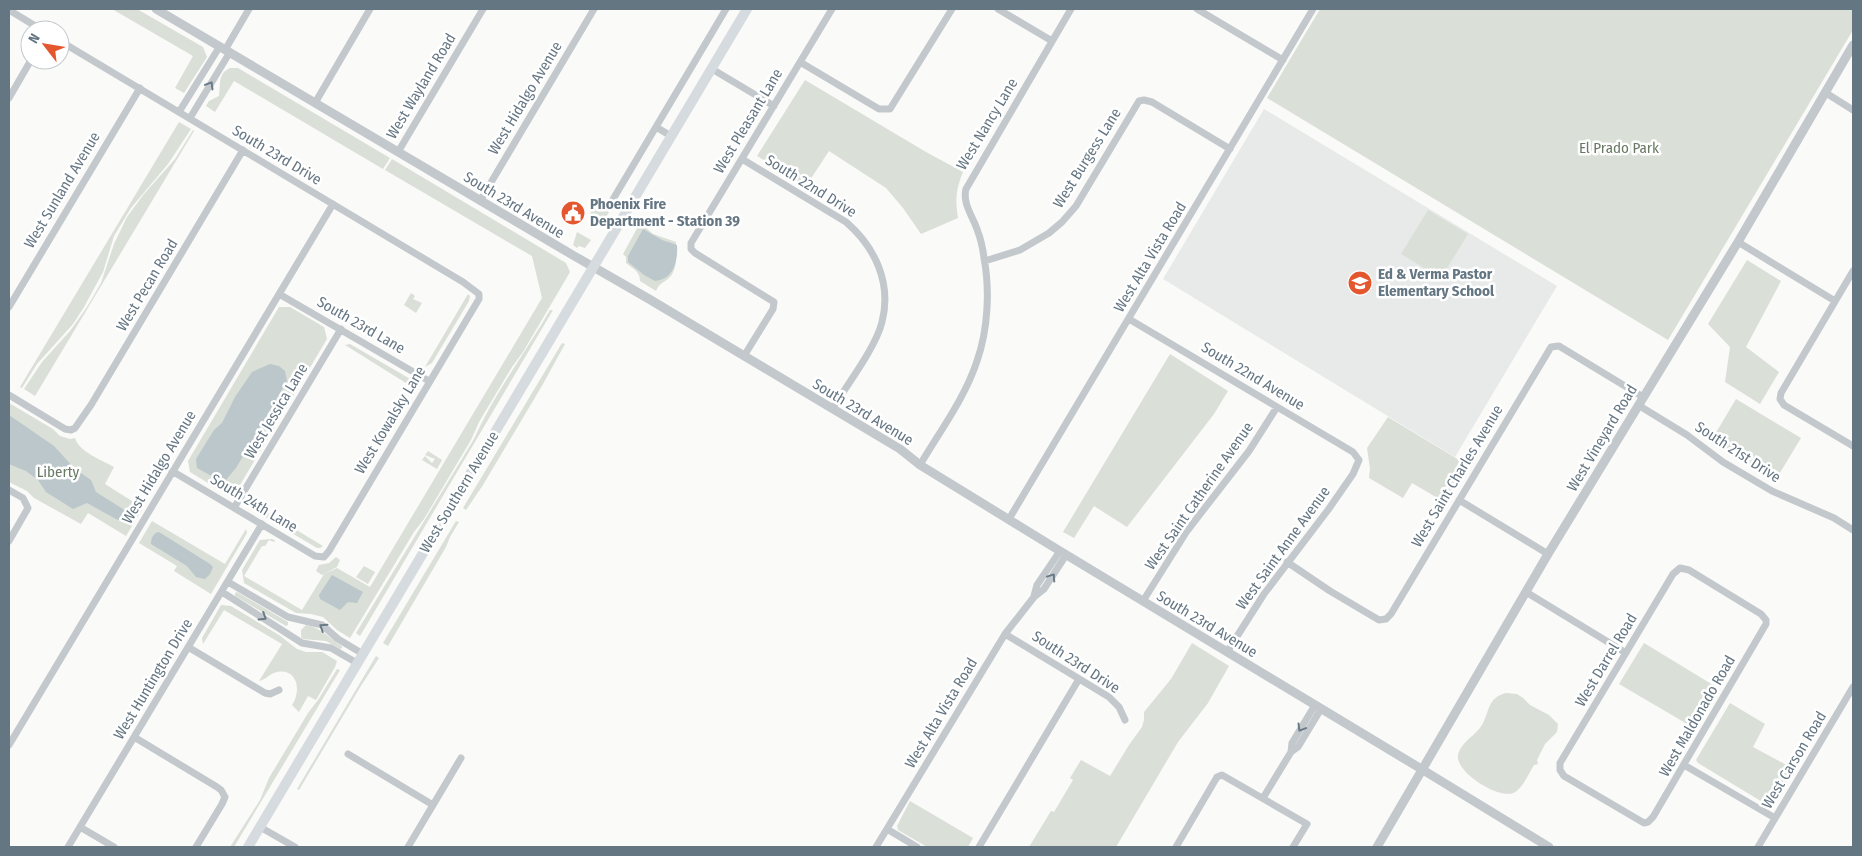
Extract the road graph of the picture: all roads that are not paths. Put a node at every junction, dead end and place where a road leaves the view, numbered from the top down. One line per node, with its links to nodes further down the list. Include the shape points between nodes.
1 (156, 9): 19 (street, South 23rd Avenue)
2 (249, 9): 19 (street)
3 (370, 9): 27 (street)
4 (484, 9): 36 (street, West Wayland Road)
5 (594, 9): 38 (street, West Hidalgo Avenue)
6 (726, 9): 32 (street)
7 (747, 9): 22 (main road, West Southern Avenue)
8 (832, 9): 21 (street, West Pleasant Lane)
9 (952, 9): 21 (street, via 892,108 883,110)
10 (998, 9): 16 (street)
11 (1071, 9): 16 (street, West Nancy Lane)
12 (1196, 9): 20 (street)
13 (1313, 9): 20 (street, West Alta Vista Road)
14 (9, 10): 15 (street)
15 (26, 20)
16 (1052, 41): 42 (street, West Nancy Lane, via 966,189 965,199)
17 (1853, 45): 25 (street, West Vineyard Road)
18 (70, 47): 24 (street, South 23rd Drive)
19 (225, 50): 27 (street, South 23rd Avenue); 30 (street); 31 (street, one-way to 19)
20 (1283, 60): 34 (street, West Alta Vista Road)
21 (800, 62): 28 (street, West Pleasant Lane)
22 (712, 69): 28 (street); 33 (main road, West Southern Avenue)
23 (25, 70): 26 (street)
24 (140, 88): 30 (street, South 23rd Drive); 48 (street, West Sunland Avenue)
25 (1826, 93): 29 (street); 41 (street, West Vineyard Road)
26 (9, 98)
27 (315, 103): 36 (street, South 23rd Avenue)
28 (774, 106): 37 (street, West Pleasant Lane)
29 (1853, 110)
30 (180, 112): 31 (street, South 23rd Drive)
31 (190, 118): 35 (street, South 23rd Drive)
32 (656, 127): 33 (street); 40 (street)
33 (671, 136): 43 (main road, West Southern Avenue)
34 (1230, 149): 42 (street, West Burgess Lane, via 1152,102 1139,101 1076,206 1062,222 1020,250); 49 (street, West Alta Vista Road)
35 (243, 150): 39 (street, South 23rd Drive); 53 (street, West Pecan Road, via 79,424 65,430)
36 (398, 152): 38 (street, South 23rd Avenue)
37 (742, 159): 51 (street, West Pleasant Lane, via 692,240 691,249 771,299 774,304); 57 (street, South 22nd Drive, via 846,222 870,247 883,278 882,322 875,340)
38 (480, 201): 43 (street, South 23rd Avenue)
39 (333, 204): 45 (street, West Hidalgo Avenue); 46 (street, South 23rd Drive)
40 (609, 206)
41 (1738, 242): 47 (street); 54 (street, West Vineyard Road)
42 (985, 261): 60 (street, via 987,298 983,343 977,362)
43 (593, 267): 51 (street, South 23rd Avenue); 82 (main road, West Southern Avenue)
44 (1853, 271): 47 (street)
45 (279, 294): 50 (street, South 23rd Lane); 61 (street, West Hidalgo Avenue)
46 (479, 294): 52 (street, West Kowalsky Lane, via 479,300)
47 (1835, 301): 58 (street, via 1780,399 1784,405)
48 (9, 307)
49 (1130, 319): 56 (street, South 22nd Avenue); 65 (street, West Alta Vista Road)
50 (341, 329): 52 (street, South 23rd Lane); 64 (street, West Jessica Lane)
51 (744, 356): 57 (street, South 23rd Avenue)
52 (429, 381): 71 (street, West Kowalsky Lane, via 330,550)
53 (9, 395)
54 (1643, 397): 55 (street, West Vineyard Road); 63 (street, West Saint Charles Avenue, via 1559,346 1553,346 1547,351)
55 (1638, 405): 67 (street, South 21st Drive, via 1772,491 1834,518); 70 (street, West Vineyard Road)
56 (1278, 407): 59 (street, South 22nd Avenue, via 1352,452); 76 (street, West Saint Catherine Avenue, via 1249,451 1187,531)
57 (832, 409): 60 (street, South 23rd Avenue, via 900,449)
58 (1853, 446)
59 (1359, 460): 72 (street, West Saint Anne Avenue, via 1357,469)
60 (920, 465): 65 (street, South 23rd Avenue)
61 (172, 471): 64 (street, South 24th Lane); 89 (street, West Hidalgo Avenue)
62 (9, 490): 68 (street, via 23,498 28,510)
63 (1459, 500): 70 (street); 72 (street, West Saint Charles Avenue, via 1391,614 1384,620 1330,591)
64 (234, 508): 66 (street, South 24th Lane)
65 (1009, 518): 69 (street, South 23rd Avenue)
66 (262, 524): 71 (street, South 24th Lane); 73 (street, West Huntington Drive)
67 (1853, 530)
68 (9, 542)
69 (1063, 553): 76 (street, South 23rd Avenue); 78 (street, West Alta Vista Road, via 1037,585 1034,597)
70 (1548, 554): 75 (street, West Vineyard Road)
71 (322, 558)
72 (1287, 562): 80 (street, West Saint Anne Avenue)
73 (228, 582): 74 (street, West Huntington Drive); 82 (street, one-way to 73, via 322,625 288,617)
74 (222, 592): 79 (street, West Huntington Drive); 82 (street, one-way to 82, via 302,644 331,648)
75 (1526, 592): 81 (street); 93 (street, West Vineyard Road)
76 (1143, 601): 80 (street, South 23rd Avenue)
77 (1766, 620): 81 (street, West Darrel Road, via 1689,570 1680,568 1673,574); 92 (street, West Maldonado Road, via 1765,628)
78 (1005, 634): 83 (street, South 23rd Drive); 100 (street, West Alta Vista Road)
79 (188, 647): 85 (street, via 265,693); 88 (street, West Huntington Drive)
80 (1227, 652): 86 (street, South 23rd Avenue)
81 (1626, 653): 97 (street, West Darrel Road, via 1560,763 1560,770 1564,776 1641,822)
82 (360, 659): 98 (main road, West Southern Avenue)
83 (1079, 680): 87 (street, South 23rd Drive, via 1113,701); 109 (street)
84 (1853, 687): 96 (street, West Carson Road)
85 (279, 690)
86 (1318, 707): 93 (street, South 23rd Avenue); 94 (street, via 1292,743 1291,752)
87 (1125, 720)
88 (134, 737): 99 (street, West Huntington Drive); 103 (street, via 219,789 225,797)
89 (9, 744)
90 (348, 754): 95 (street)
91 (461, 758): 95 (street)
92 (1684, 765): 96 (street); 97 (street, West Maldonado Road)
93 (1423, 770): 112 (street, West Vineyard Road); 113 (street, South 23rd Avenue)
94 (1263, 798): 110 (street, via 1222,775); 111 (street, via 1307,824)
95 (433, 804): 106 (street)
96 (1775, 818): 114 (street, West Carson Road)
97 (1648, 822)
98 (260, 826): 104 (main road, West Southern Avenue); 105 (street)
99 (80, 827): 101 (street, West Huntington Drive); 102 (street)
100 (887, 829): 107 (street, West Alta Vista Road); 108 (street)
101 (68, 847)
102 (114, 847)
103 (196, 847)
104 (248, 847)
105 (295, 847)
106 (408, 847)
107 (876, 847)
108 (917, 847)
109 (978, 847)
110 (1176, 847)
111 (1293, 847)
112 (1377, 847)
113 (1549, 847)
114 (1758, 847)

